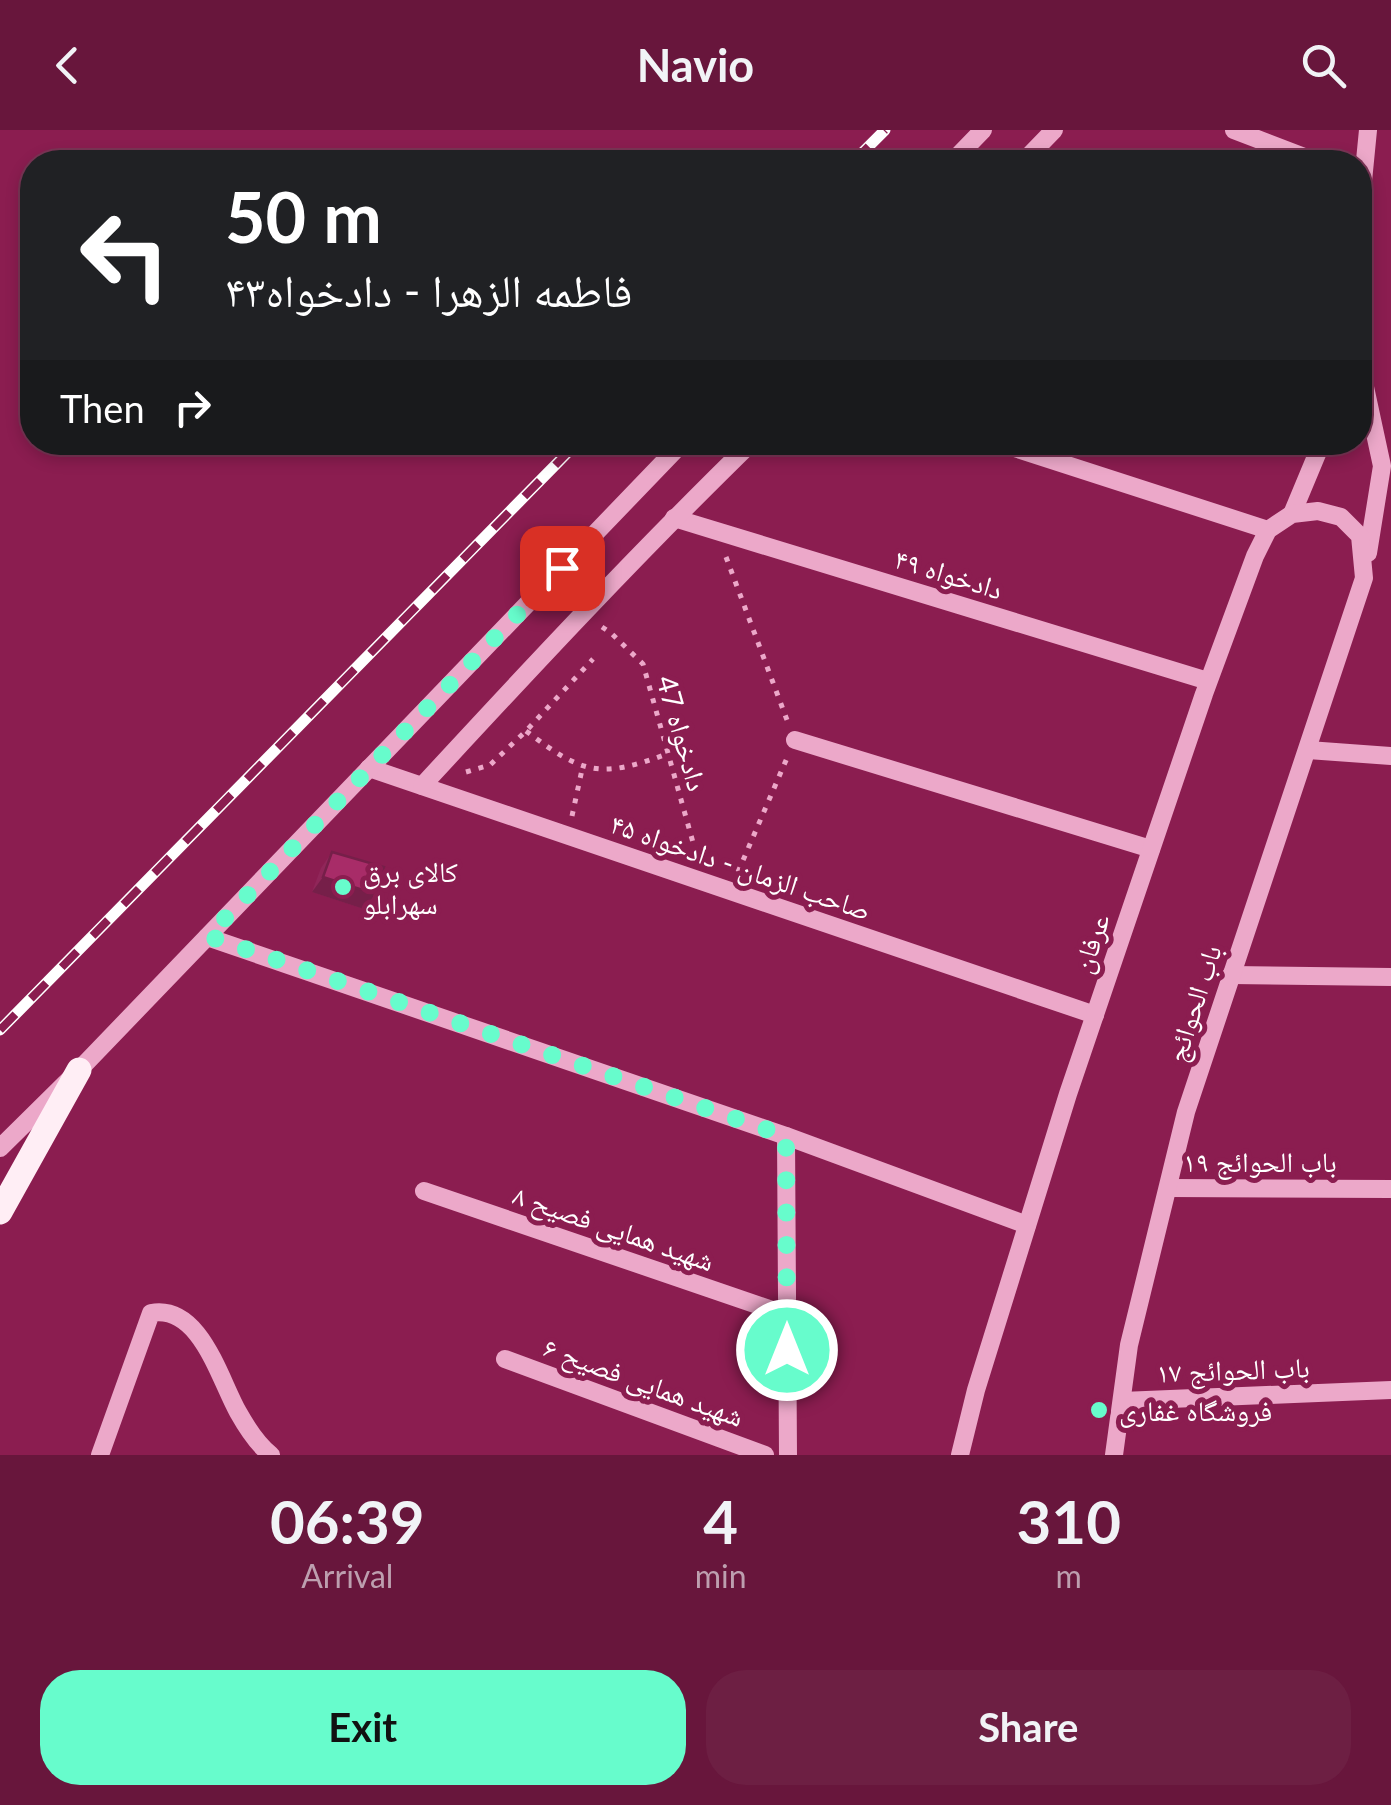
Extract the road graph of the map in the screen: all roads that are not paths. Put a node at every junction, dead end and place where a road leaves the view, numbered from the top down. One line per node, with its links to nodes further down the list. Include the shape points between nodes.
1 (983, 130): 4 (street)
2 (1054, 130): 5 (street)
3 (1234, 130): 6 (street)
4 (964, 150)
5 (1035, 150)
6 (1286, 150)
7 (1372, 420): 15 (street, باب الحوائج, via 1382,466)
8 (670, 455): 20 (street)
9 (739, 455): 13 (street)
10 (1036, 455): 14 (street)
11 (1317, 455): 12 (street)
12 (1292, 514): 14 (street); 15 (street, باب الحوائج, via 1340,517 1360,536)
13 (674, 518): 16 (street, دادخواه ۴۹); 21 (street)
14 (1268, 530): 16 (street, عرفان)
15 (1364, 578): 18 (street, باب الحوائج)
16 (1208, 681): 22 (street, عرفان)
17 (795, 740): 22 (street)
18 (1308, 750): 19 (street); 24 (street, باب الحوائج)
19 (1391, 756)
20 (369, 768): 21 (street, صاحب الزمان - دادخواه ۴۵); 23 (street)
21 (422, 786): 26 (street, صاحب الزمان - دادخواه ۴۵)
22 (1151, 849): 26 (street, عرفان)
23 (208, 936): 27 (street); 28 (street)
24 (1231, 974): 25 (street); 30 (street, باب الحوائج)
25 (1390, 977)
26 (1094, 1016): 34 (street, عرفان)
27 (80, 1070): 29 (street); 33 (main road)
28 (786, 1136): 34 (street); 35 (street)
29 (0, 1148)
30 (1169, 1188): 31 (street, باب الحوائج ۱۹); 38 (street, باب الحوائج, via 1129,1344)
31 (1391, 1189)
32 (424, 1191): 35 (street, شهید همایی فصیح ۸)
33 (0, 1212)
34 (1027, 1225): 43 (street, عرفان)
35 (787, 1315): 42 (street)
36 (505, 1359): 41 (street, شهید همایی فصیح ۶)
37 (1391, 1390): 38 (street, باب الحوائج ۱۷)
38 (1122, 1401): 44 (street, باب الحوائج)
39 (100, 1455): 40 (street, via 151,1313 164,1310 179,1315 198,1337 237,1411)
40 (271, 1455)
41 (765, 1455)
42 (788, 1455)
43 (960, 1455)
44 (1114, 1455)

